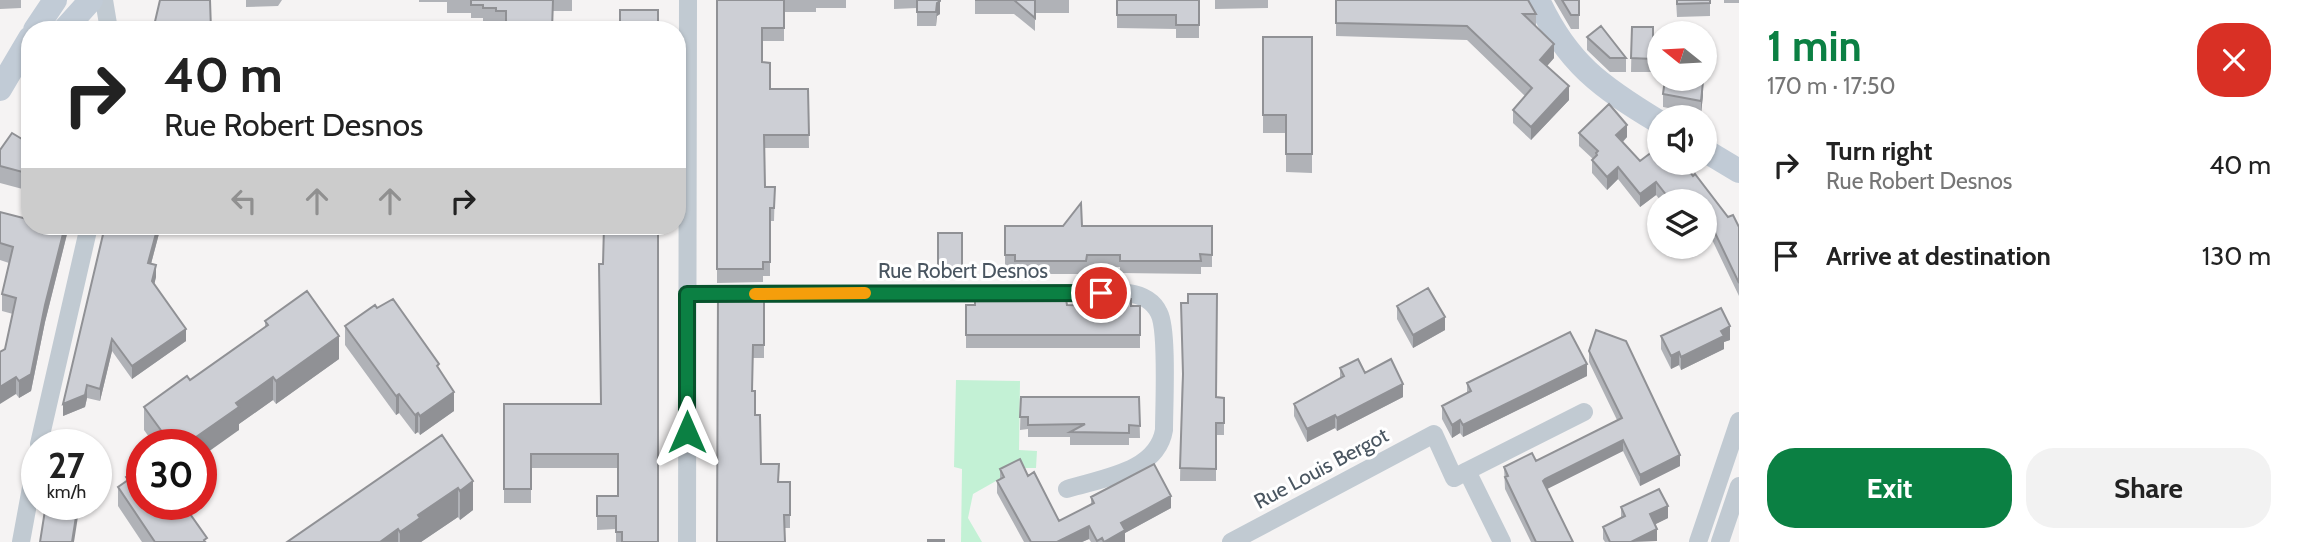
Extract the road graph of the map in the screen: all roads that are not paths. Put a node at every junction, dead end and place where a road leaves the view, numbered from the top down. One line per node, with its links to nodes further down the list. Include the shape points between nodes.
1 (55, 0): 7 (street)
2 (73, 0): 8 (street)
3 (91, 0): 9 (street)
4 (104, 0): 10 (street)
5 (688, 0): 17 (street)
6 (1538, 0): 13 (street, via 1556,35 1581,67)
7 (41, 21)
8 (58, 21)
9 (72, 21)
10 (108, 21)
11 (21, 73): 12 (street)
12 (0, 108)
13 (1647, 115)
14 (1717, 158): 15 (street)
15 (1739, 171)
16 (87, 235): 20 (street)
17 (687, 294): 23 (street, Rue Robert Desnos, via 1144,296 1159,312 1163,328 1164,430 1160,446 1135,467); 26 (street)
18 (1584, 412): 21 (street)
19 (1739, 421): 29 (street)
20 (42, 429)
21 (1467, 471): 27 (street, Rue Louis Bergot, via 1454,478 1434,435); 28 (street)
22 (1739, 486): 30 (street)
23 (1067, 489)
24 (25, 520): 25 (street)
25 (21, 542)
26 (687, 542)
27 (1231, 542)
28 (1502, 542)
29 (1699, 542)
30 (1720, 542)

